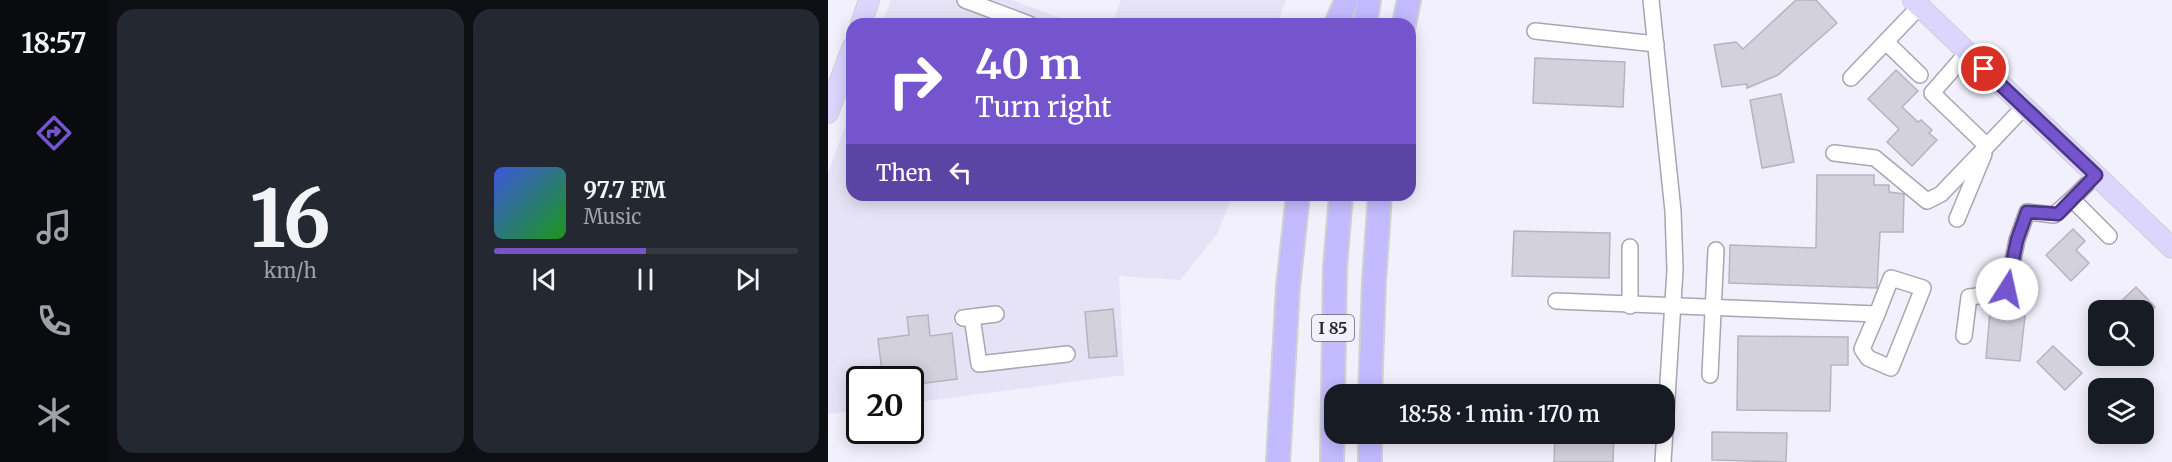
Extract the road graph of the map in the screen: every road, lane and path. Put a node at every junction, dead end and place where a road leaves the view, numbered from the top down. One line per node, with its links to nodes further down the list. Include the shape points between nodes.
1 (869, 0): 8 (main road)
2 (965, 0): 9 (street)
3 (1347, 0): 10 (highway)
4 (1369, 0): 11 (highway)
5 (1409, 0): 12 (highway)
6 (1651, 0): 15 (street)
7 (1916, 3): 14 (street); 16 (main road)
8 (863, 18)
9 (1013, 18)
10 (1339, 18)
11 (1366, 18)
12 (1405, 18)
13 (1535, 31): 15 (street)
14 (1886, 42): 18 (street); 19 (street)
15 (1656, 44): 36 (street, via 1673,211)
16 (1967, 53): 21 (main road); 22 (street, via 1932,93)
17 (846, 63): 20 (main road)
18 (1920, 75)
19 (1851, 78)
20 (829, 106)
21 (2024, 107): 22 (street); 24 (main road)
22 (1988, 146): 23 (street, via 1941,194 1927,201 1875,158); 29 (street)
23 (1834, 153)
24 (2096, 175): 25 (street); 32 (main road)
25 (2072, 199): 30 (street); 40 (street, via 2054,215 2027,212 2007,289 2004,293 1969,297)
26 (1297, 201): 47 (highway)
27 (1341, 201): 48 (highway, I 85, via 1335,268)
28 (1380, 201): 43 (highway, I 85)
29 (1958, 219)
30 (2109, 237)
31 (1630, 247): 35 (street)
32 (2172, 248)
33 (1716, 249): 37 (street)
34 (1556, 301): 35 (street)
35 (1630, 306): 36 (street)
36 (1673, 306): 37 (street); 44 (street)
37 (1713, 308): 39 (street); 42 (street)
38 (996, 314): 41 (street, via 968,318 979,363)
39 (1877, 314): 39 (street, via 1891,278 1923,288 1891,368 1868,358 1862,349)
40 (1964, 336)
41 (1067, 354)
42 (1710, 375)
43 (1370, 384)
44 (1668, 384)
45 (1370, 444): 49 (highway)
46 (1665, 444): 50 (street)
47 (1278, 462)
48 (1332, 462)
49 (1370, 462)
50 (1664, 462)

